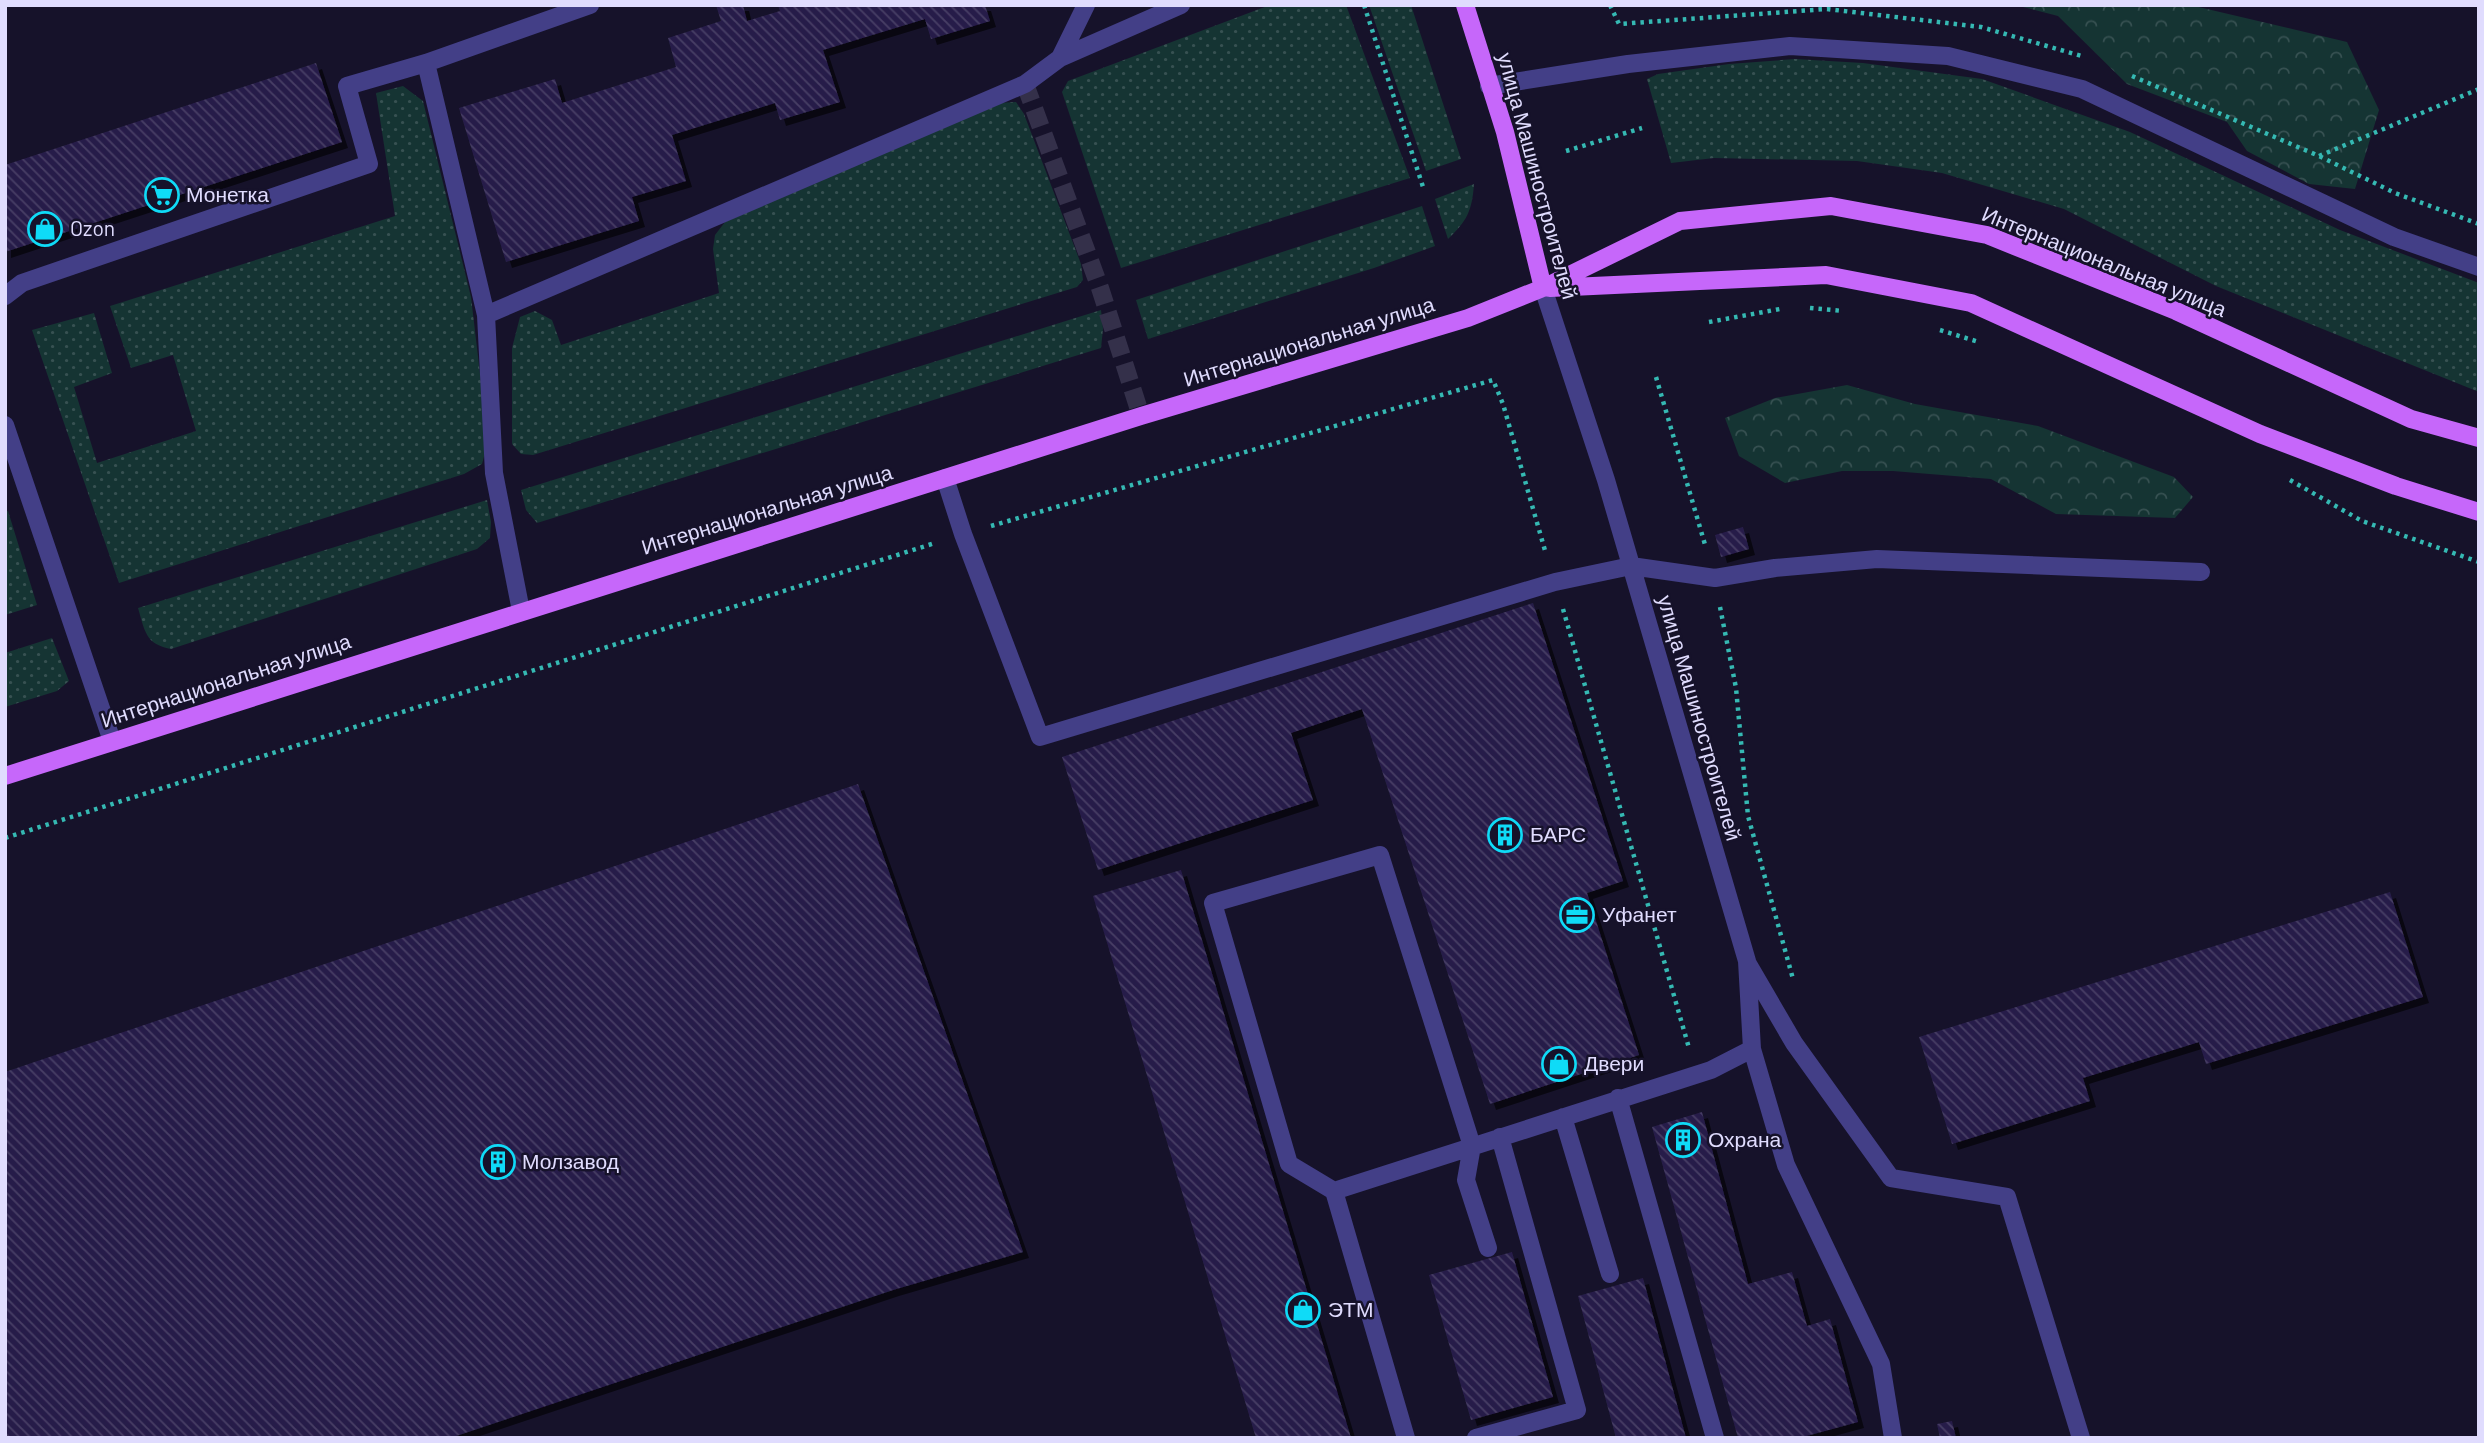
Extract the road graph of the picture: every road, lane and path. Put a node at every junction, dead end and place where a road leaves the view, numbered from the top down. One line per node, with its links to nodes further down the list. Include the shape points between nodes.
1 (590, 5): 9 (street)
2 (1086, 5): 8 (street)
3 (1181, 5): 8 (street)
4 (1364, 5): 15 (path)
5 (1465, 5): 10 (main road, улица Машиностроителей)
6 (1609, 5): 7 (path)
7 (1619, 24)
8 (1060, 58): 22 (street, via 1025,84)
9 (426, 63): 18 (street, via 347,86 369,164 22,284); 22 (street)
10 (1489, 86): 16 (street, via 1790,46 1948,57 2082,89 2394,237); 17 (main road, улица Машиностроителей, via 1505,132)
11 (2479, 89): 14 (path)
12 (1642, 128): 13 (path)
13 (1566, 151)
14 (2319, 156)
15 (1424, 190)
16 (2479, 267)
17 (1543, 288): 28 (main road, Интернациональная улица, via 1680,221 1831,206 1987,236 2176,312 2412,419); 30 (main road, Интернациональная улица, via 1468,318); 31 (main road, Интернациональная улица, via 1826,275 1971,303 2260,434); 34 (street, улица Машиностроителей)
18 (5, 296)
19 (1797, 306): 21 (path)
20 (1785, 309): 23 (path)
21 (1849, 312)
22 (486, 315): 38 (street, via 494,472)
23 (1709, 322)
24 (1938, 329): 25 (path)
25 (1987, 344)
26 (1656, 377): 36 (path)
27 (5, 425): 39 (street)
28 (2479, 438)
29 (2283, 476): 33 (path, via 2362,521)
30 (945, 478): 32 (street); 38 (main road, Интернациональная улица)
31 (2479, 512)
32 (963, 534): 37 (street, via 1040,737); 37 (path, via 1493,380); 41 (path)
33 (2479, 562)
34 (1631, 566): 36 (street); 37 (street); 42 (street, улица Машиностроителей)
35 (2201, 572): 36 (street, via 1878,559)
36 (1715, 578): 43 (path, via 1736,688 1748,816)
37 (1555, 582): 44 (path)
38 (521, 611): 39 (main road, Интернациональная улица)
39 (112, 741): 40 (main road, Интернациональная улица)
40 (5, 776)
41 (5, 838)
42 (1746, 961): 45 (street, улица Машиностроителей); 57 (street, via 1794,1043 1891,1178 2007,1197)
43 (1795, 985)
44 (1689, 1049)
45 (1752, 1049): 46 (street, via 1723,1065); 56 (street, улица Машиностроителей, via 1786,1165 1881,1364)
46 (1618, 1098): 47 (street); 55 (street)
47 (1563, 1117): 48 (street); 52 (street)
48 (1500, 1137): 49 (street); 54 (street, via 1577,1410)
49 (1472, 1146): 50 (street); 50 (street, via 1380,855 1213,903 1289,1164); 51 (street, via 1466,1180)
50 (1334, 1191): 53 (street)
51 (1488, 1248)
52 (1610, 1274)
53 (1406, 1438)
54 (1476, 1438)
55 (1715, 1438)
56 (1893, 1438)
57 (2081, 1438)

